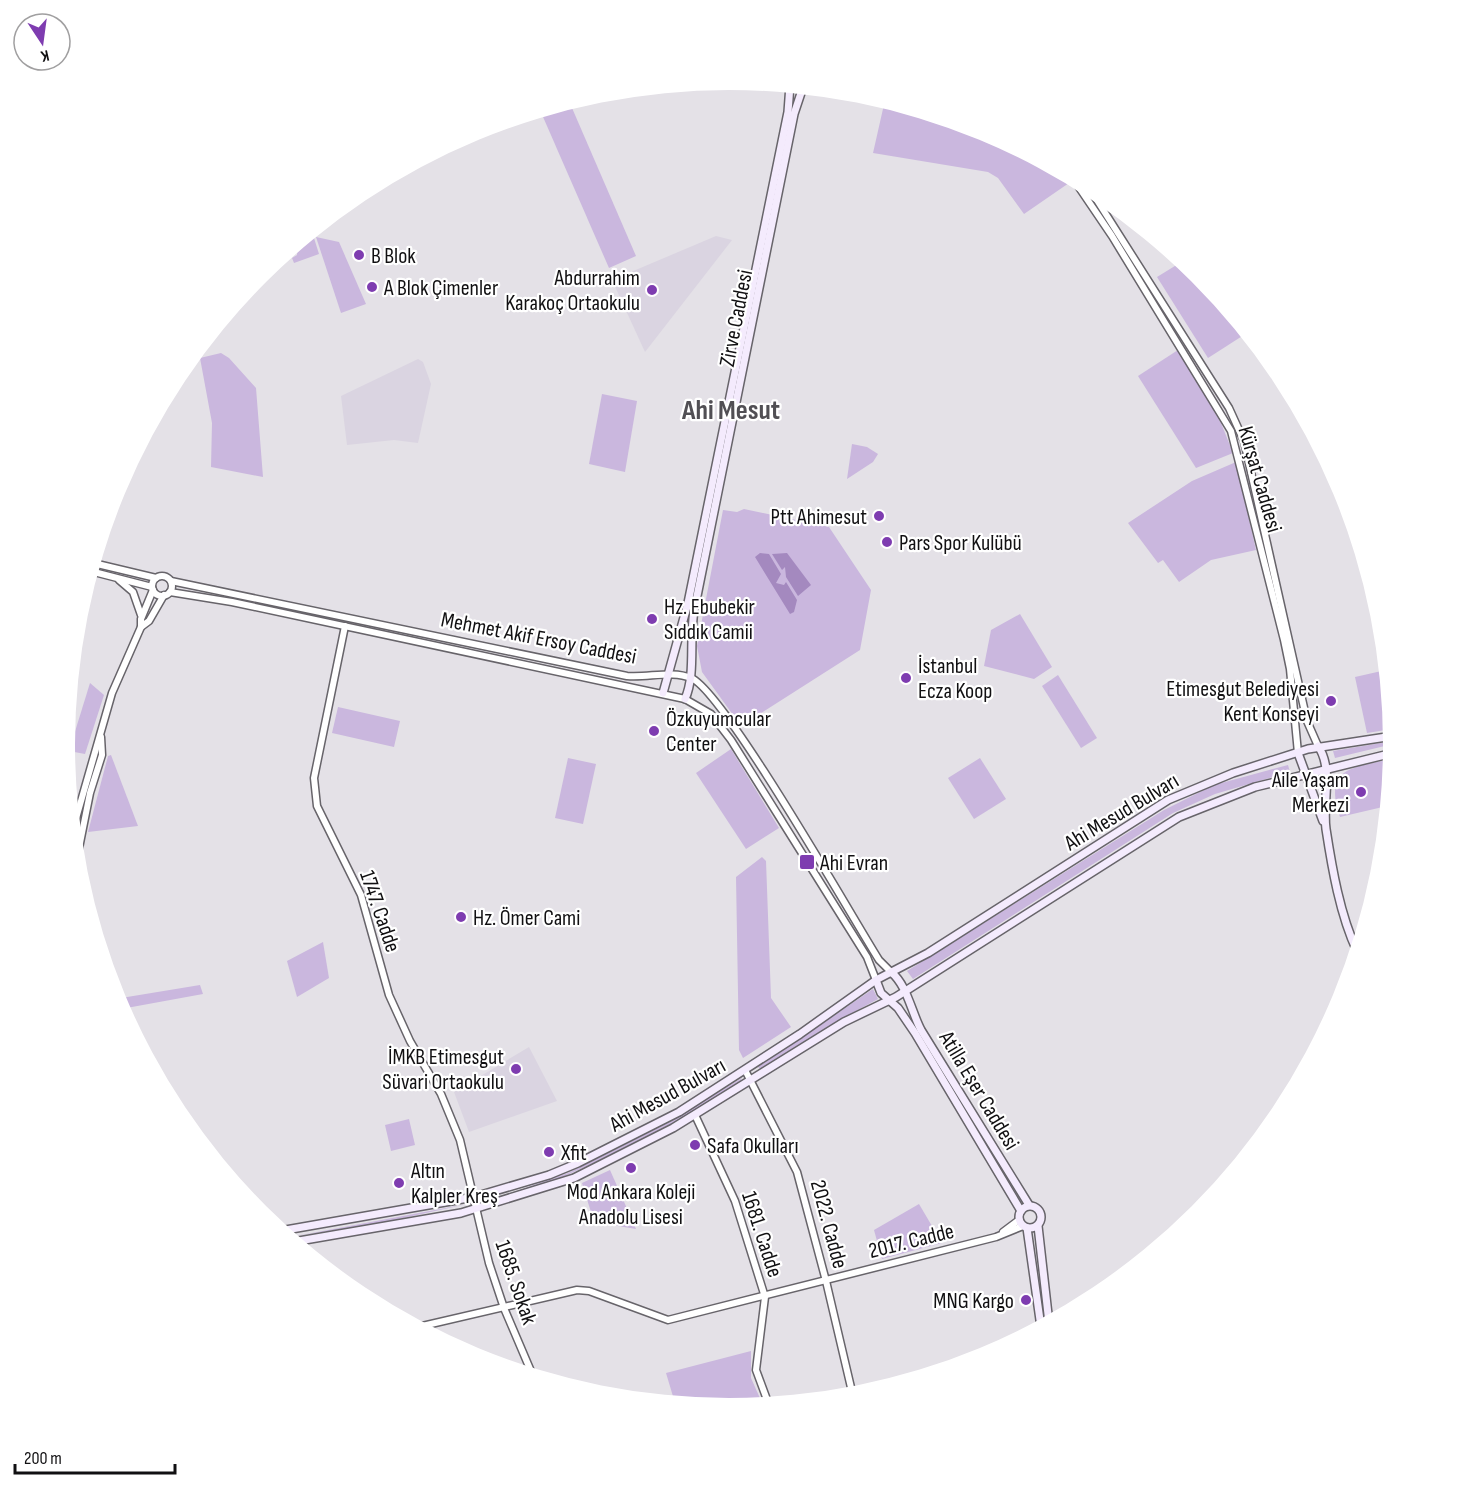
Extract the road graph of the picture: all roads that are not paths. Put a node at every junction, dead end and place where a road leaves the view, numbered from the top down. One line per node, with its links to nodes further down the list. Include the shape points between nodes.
1 (789, 93): 15 (main road, Zirve Caddesi, via 688,603)
2 (801, 94): 16 (main road, Zirve Caddesi, via 694,611)
3 (1084, 195): 22 (street, Kürşat Caddesi, via 1231,431 1284,640)
4 (1101, 206): 21 (street, Kürşat Caddesi, via 1229,408 1244,441 1307,722)
5 (101, 564): 8 (street)
6 (98, 573): 7 (street)
7 (116, 578): 10 (street); 12 (street, via 133,592)
8 (156, 578): 9 (street, via 164,576); 10 (street)
9 (171, 581): 11 (street); 15 (street, Mehmet Akif Ersoy Caddesi, via 627,676)
10 (152, 588): 11 (street, via 158,595); 12 (street)
11 (167, 594): 13 (street, Mehmet Akif Ersoy Caddesi); 14 (street)
12 (141, 620): 14 (street)
13 (345, 626): 17 (street, Mehmet Akif Ersoy Caddesi); 37 (street, 1747. Cadde, via 314,778 316,806 361,895 393,1003 441,1094 460,1140)
14 (141, 627): 19 (street, via 112,693)
15 (667, 675): 16 (street, Mehmet Akif Ersoy Caddesi); 17 (main road, Zirve Caddesi)
16 (691, 677): 18 (main road, Zirve Caddesi); 30 (street, via 713,697 739,734 873,951)
17 (663, 693): 18 (street, Mehmet Akif Ersoy Caddesi)
18 (685, 699): 31 (street, Mehmet Akif Ersoy Caddesi, via 711,714 731,740 867,957)
19 (101, 737): 26 (street); 28 (street, via 102,755)
20 (1383, 737): 21 (main road, Ahi Mesud Bulvarı)
21 (1318, 746): 22 (main road, Ahi Mesud Bulvarı); 24 (main road, Kürşat Caddesi)
22 (1298, 753): 25 (main road, Kürşat Caddesi); 30 (main road, Ahi Mesud Bulvarı, via 1214,780 1158,806 928,953)
23 (1383, 755): 24 (main road, Ahi Mesud Bulvarı)
24 (1326, 768): 25 (main road, Ahi Mesud Bulvarı); 27 (main road, Kürşat Caddesi)
25 (1304, 774): 27 (main road, Kürşat Caddesi); 32 (main road, Ahi Mesud Bulvarı, via 1217,800 1173,820)
26 (79, 808)
27 (1325, 827): 29 (main road, Kürşat Caddesi)
28 (82, 834)
29 (1353, 938)
30 (891, 972): 31 (main road, Ahi Mesud Bulvarı); 32 (main road)
31 (876, 980): 33 (main road); 34 (main road, Ahi Mesud Bulvarı)
32 (905, 990): 33 (main road, Ahi Mesud Bulvarı); 38 (main road, Atilla Eşer Caddesi, via 921,1030)
33 (889, 1001): 35 (main road, Ahi Mesud Bulvarı, via 844,1022); 40 (main road, Atilla Eşer Caddesi, via 915,1033)
34 (746, 1070): 35 (street, 2022. Cadde); 37 (main road, Ahi Mesud Bulvarı, via 668,1118 578,1163)
35 (751, 1080): 36 (main road, Ahi Mesud Bulvarı); 45 (street, 2022. Cadde, via 797,1172)
36 (695, 1115): 39 (main road, Ahi Mesud Bulvarı, via 574,1178); 46 (street, 1681. Cadde, via 735,1201)
37 (474, 1197): 39 (street, 1685. Sokak); 43 (main road, Ahi Mesud Bulvarı)
38 (1029, 1206): 40 (main road); 42 (main road, via 1041,1213)
39 (476, 1209): 44 (main road, Ahi Mesud Bulvarı); 47 (street, 1685. Sokak)
40 (1020, 1211): 41 (main road)
41 (1023, 1225): 42 (main road); 45 (street, 2017. Cadde, via 996,1238); 49 (main road)
42 (1038, 1226): 48 (main road)
43 (291, 1229)
44 (303, 1240)
45 (826, 1281): 46 (street, 2017. Cadde); 52 (street, 2022. Cadde)
46 (765, 1297): 47 (street, 2017. Cadde, via 668,1320 577,1290); 53 (street, 1681. Cadde, via 756,1370)
47 (504, 1308): 50 (street, 2017. Cadde); 51 (street, 1685. Sokak)
48 (1048, 1314)
49 (1040, 1319)
50 (429, 1325)
51 (529, 1366)
52 (851, 1386)
53 (766, 1397)

